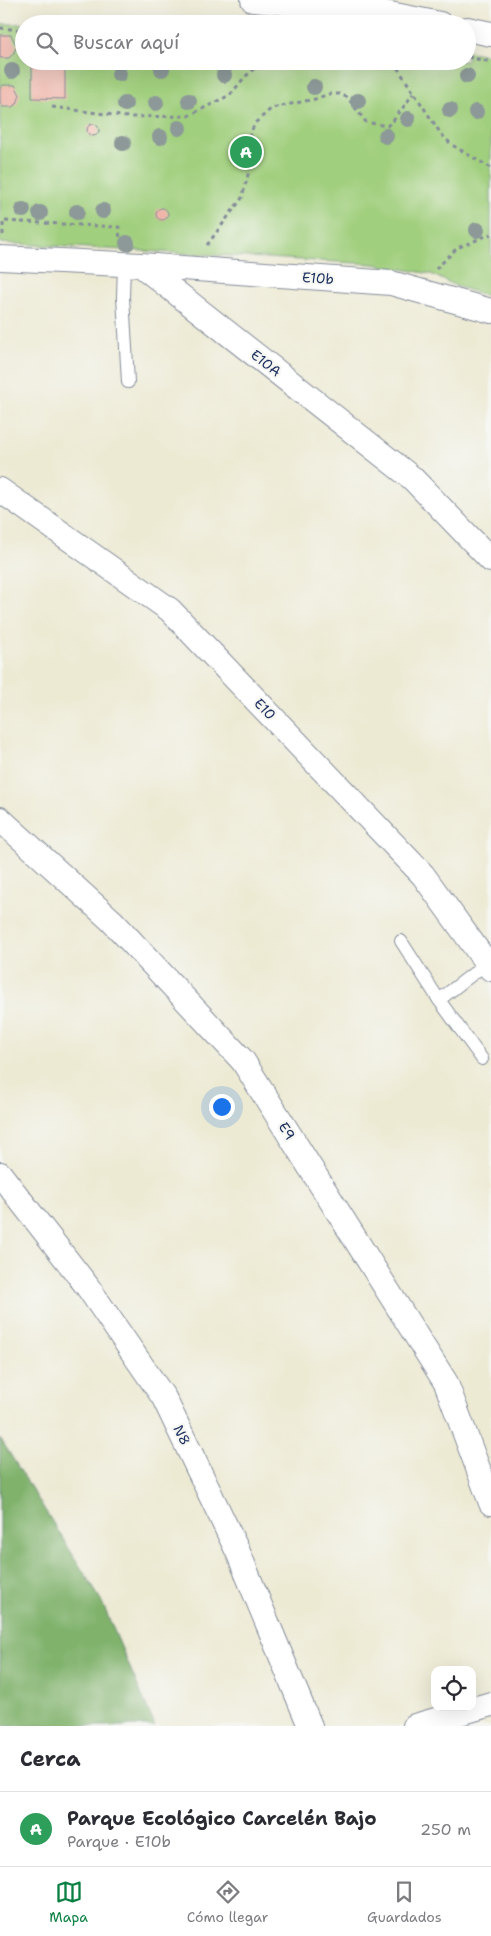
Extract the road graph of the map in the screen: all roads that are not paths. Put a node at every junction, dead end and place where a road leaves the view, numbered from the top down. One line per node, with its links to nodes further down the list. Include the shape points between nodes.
1 (253, 0): 2 (street)
2 (375, 5): 3 (street)
3 (409, 15)
4 (476, 31): 5 (street)
5 (491, 34)
6 (0, 258): 7 (street)
7 (132, 264): 8 (street, E10b, via 391,283); 9 (lane, via 123,297); 11 (street, E10A, via 412,478)
8 (491, 311)
9 (128, 382)
10 (0, 490): 14 (street, E10, via 170,610 423,875)
11 (491, 560)
12 (0, 819): 18 (street, E9, via 112,921 243,1061 446,1382)
13 (400, 941): 15 (lane)
14 (489, 966): 15 (lane)
15 (439, 1000): 16 (lane)
16 (482, 1059)
17 (0, 1174): 20 (street, N8, via 87,1286 164,1398 238,1552)
18 (491, 1503)
19 (491, 1704): 21 (street)
20 (310, 1726)
21 (415, 1726)

